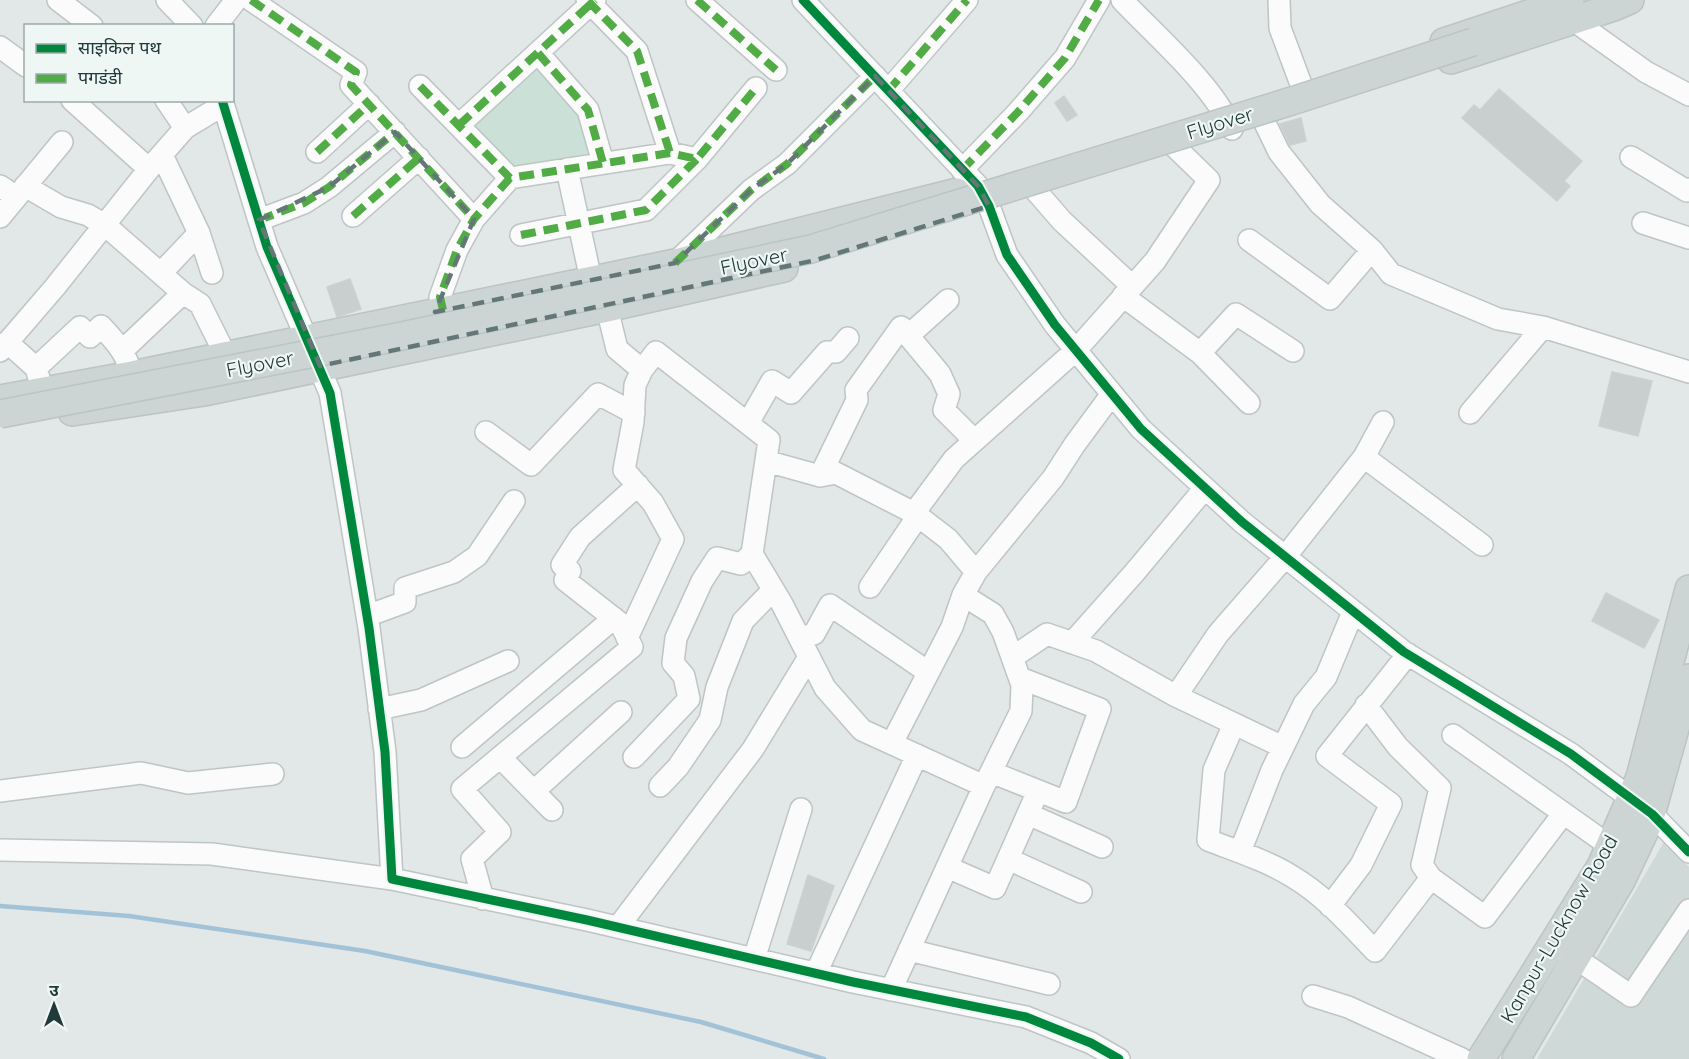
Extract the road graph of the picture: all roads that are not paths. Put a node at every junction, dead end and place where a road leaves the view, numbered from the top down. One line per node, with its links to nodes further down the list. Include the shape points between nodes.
1 (58, 0): 14 (street)
2 (167, 0): 15 (street)
3 (236, 0): 16 (street)
4 (251, 0): 30 (street, via 356,72 351,85)
5 (696, 0): 21 (street)
6 (803, 0): 22 (street)
7 (967, 0): 22 (street)
8 (1099, 0): 47 (street, via 1065,58 1018,112)
9 (1122, 0): 32 (street, via 1197,79)
10 (1279, 0): 24 (street, via 1280,28)
11 (1630, 0): 13 (main road)
12 (591, 1): 19 (street); 39 (street, via 637,51)
13 (1557, 7): 17 (main road); 26 (street, via 1646,72)
14 (89, 24)
15 (190, 24)
16 (218, 24)
17 (1519, 27): 24 (main road); 31 (main road); 93 (main road, Flyover, bridge, via 811,249 357,345)
18 (0, 47): 20 (street)
19 (538, 53): 33 (street); 44 (street, via 588,110)
20 (24, 65)
21 (776, 70)
22 (881, 83): 47 (street); 63 (street, via 787,165 751,190)
23 (420, 86): 33 (street)
24 (1302, 87): 32 (main road)
25 (756, 88): 42 (street)
26 (1689, 95)
27 (75, 102): 43 (street)
28 (167, 102): 34 (street)
29 (222, 103): 34 (street); 54 (street)
30 (369, 104): 35 (street); 38 (street)
31 (1263, 119): 32 (main road); 62 (street, via 1279,152 1320,204)
32 (1228, 120): 37 (main road); 47 (main road)
33 (459, 125): 46 (street)
34 (185, 128): 43 (street)
35 (395, 132): 41 (street); 54 (street, via 329,187 304,203)
36 (62, 142): 49 (street)
37 (1175, 147): 50 (main road); 67 (street, via 1209,180 1155,261)
38 (317, 152)
39 (670, 153): 42 (street); 44 (street)
40 (1631, 157): 48 (street)
41 (419, 158): 51 (street); 53 (street)
42 (697, 159): 56 (street, via 646,210)
43 (155, 162): 57 (street); 58 (street)
44 (603, 163): 45 (street)
45 (567, 169): 46 (street); 56 (street)
46 (510, 178): 53 (street)
47 (976, 187): 50 (main road); 63 (main road); 70 (main road, via 816,260); 78 (street, via 1007,255)
48 (1689, 189)
49 (14, 190): 52 (street); 57 (street, via 88,215)
50 (1036, 191): 67 (street)
51 (352, 216)
52 (0, 217)
53 (474, 219): 71 (street, via 457,250 440,297)
54 (259, 220): 74 (street)
55 (1643, 223): 60 (street)
56 (578, 224): 59 (street); 66 (street)
57 (105, 225): 64 (street); 76 (street)
58 (199, 233): 64 (street); 65 (street)
59 (521, 235)
60 (1689, 238)
61 (1249, 240): 62 (street, via 1330,299)
62 (1372, 250): 72 (street, via 1391,274 1498,319)
63 (675, 263): 66 (main road)
64 (161, 273): 68 (street)
65 (212, 273)
66 (591, 280): 70 (street); 71 (main road)
67 (1128, 291): 78 (street); 80 (street)
68 (183, 293): 77 (street); 81 (street, via 200,304)
69 (948, 300): 73 (street)
70 (607, 308): 82 (main road); 83 (street, via 617,349)
71 (443, 310): 74 (main road)
72 (1543, 327): 84 (street); 92 (street)
73 (908, 336): 98 (street, via 940,374 949,394 944,410); 101 (street, via 901,327 856,390 857,400)
74 (306, 338): 81 (main road); 82 (street)
75 (848, 338): 95 (street, via 836,352 827,351 791,393 772,381)
76 (3, 345): 86 (street)
77 (123, 350): 85 (street); 86 (street, via 101,326 90,337 80,327)
78 (1076, 350): 87 (street); 98 (street)
79 (1293, 351): 80 (street, via 1236,314)
80 (1200, 353): 90 (street)
81 (226, 356): 85 (main road)
82 (320, 366): 89 (main road, via 204,392); 115 (street, via 330,393)
83 (642, 370): 91 (street, via 635,385); 95 (street, via 656,351)
84 (1689, 372)
85 (132, 375): 86 (main road); 89 (street)
86 (39, 380): 88 (main road)
87 (1112, 394): 103 (street, via 1141,429); 109 (street, via 1053,478)
88 (0, 399)
89 (137, 402): 96 (main road)
90 (1249, 403)
91 (634, 413): 97 (street, via 598,394 531,465); 102 (street, via 624,470)
92 (1470, 413)
93 (0, 414)
94 (1383, 422): 99 (street)
95 (748, 423): 100 (street, via 769,440)
96 (0, 424)
97 (486, 432)
98 (974, 440): 105 (street, via 954,459)
99 (1364, 457): 106 (street); 108 (street)
100 (766, 461): 101 (street); 107 (street)
101 (820, 476): 105 (street, via 836,473)
102 (638, 485): 116 (street, via 580,537 562,565 570,572 565,580); 117 (street, via 673,539)
103 (1205, 488): 108 (street); 119 (street)
104 (514, 501): 115 (street, via 477,556 454,572 405,588 405,602)
105 (916, 515): 109 (street, via 948,539); 110 (street)
106 (1482, 545)
107 (753, 554): 112 (street); 137 (street, via 741,564 717,558 702,581 676,638 673,663 684,676 689,699)
108 (1285, 557): 114 (street); 127 (street, via 1218,634)
109 (976, 572): 113 (street)
110 (870, 586)
111 (1689, 589): 145 (main road, Kanpur-Lucknow Road, via 1640,777)
112 (773, 590): 118 (street); 141 (street, via 742,621 717,687 710,720)
113 (963, 595): 122 (street, via 993,615); 124 (street, via 952,627)
114 (1353, 612): 120 (street); 135 (street, via 1326,677 1304,704)
115 (367, 616): 129 (street)
116 (614, 618): 117 (street); 134 (street)
117 (627, 638): 138 (street, via 632,647)
118 (800, 638): 121 (street); 124 (street, via 814,634 830,605)
119 (1072, 643): 122 (street, via 1047,634); 127 (street, via 1096,651)
120 (1408, 654): 128 (street); 145 (street, via 1570,754)
121 (809, 657): 133 (street, via 825,688 862,730); 163 (street, via 753,749)
122 (1013, 657): 125 (street)
123 (508, 660): 129 (street, via 421,700)
124 (928, 672): 133 (street)
125 (1020, 678): 140 (street, via 1021,711); 144 (street, via 1101,709 1066,802)
126 (1689, 678): 145 (main road, Kanpur-Lucknow Road)
127 (1176, 696): 131 (street)
128 (1366, 705): 157 (street, via 1398,747 1440,788 1422,865); 161 (street, via 1327,756 1391,804 1361,865)
129 (379, 709): 158 (street)
130 (621, 712): 143 (street)
131 (1234, 724): 135 (street); 153 (street, via 1214,770 1208,840)
132 (1453, 735): 149 (street)
133 (892, 743): 136 (street)
134 (462, 747)
135 (1283, 747): 153 (street)
136 (917, 755): 140 (street); 168 (street)
137 (634, 757)
138 (500, 758): 143 (street); 160 (street, via 462,789 500,832 472,859)
139 (273, 774): 142 (street, via 188,783 141,773)
140 (988, 779): 144 (street); 156 (street)
141 (660, 786)
142 (0, 791)
143 (534, 791): 147 (street)
144 (1038, 791): 148 (street)
145 (1642, 807): 150 (main road, Kanpur-Lucknow Road); 154 (street); 166 (main road, Kanpur-Lucknow Road, via 1621,881)
146 (801, 809): 167 (street)
147 (552, 810)
148 (1028, 814): 151 (street); 155 (street)
149 (1563, 814): 150 (street); 157 (street, via 1485,916)
150 (1610, 846): 164 (main road, Kanpur-Lucknow Road)
151 (1102, 847)
152 (0, 849): 158 (street, via 212,854)
153 (1240, 852): 161 (street, via 1293,876)
154 (1689, 852)
155 (1008, 859): 156 (street, via 995,888); 159 (street)
156 (947, 867): 165 (street)
157 (1431, 878): 161 (street, via 1376,951)
158 (392, 879): 160 (street)
159 (1081, 892)
160 (483, 898): 163 (street)
161 (1330, 906)
162 (1689, 910): 166 (street, via 1631,996)
163 (618, 927): 167 (street)
164 (1553, 944): 166 (street); 174 (main road, Kanpur-Lucknow Road)
165 (909, 950): 169 (street); 170 (street)
166 (1576, 957): 175 (main road, Kanpur-Lucknow Road)
167 (754, 959): 168 (street)
168 (816, 974): 170 (street)
169 (1049, 984)
170 (891, 990): 172 (street, via 1026,1017 1091,1043)
171 (1313, 996): 173 (street, via 1347,1007)
172 (1119, 1059)
173 (1462, 1059)
174 (1481, 1059)
175 (1516, 1059)

